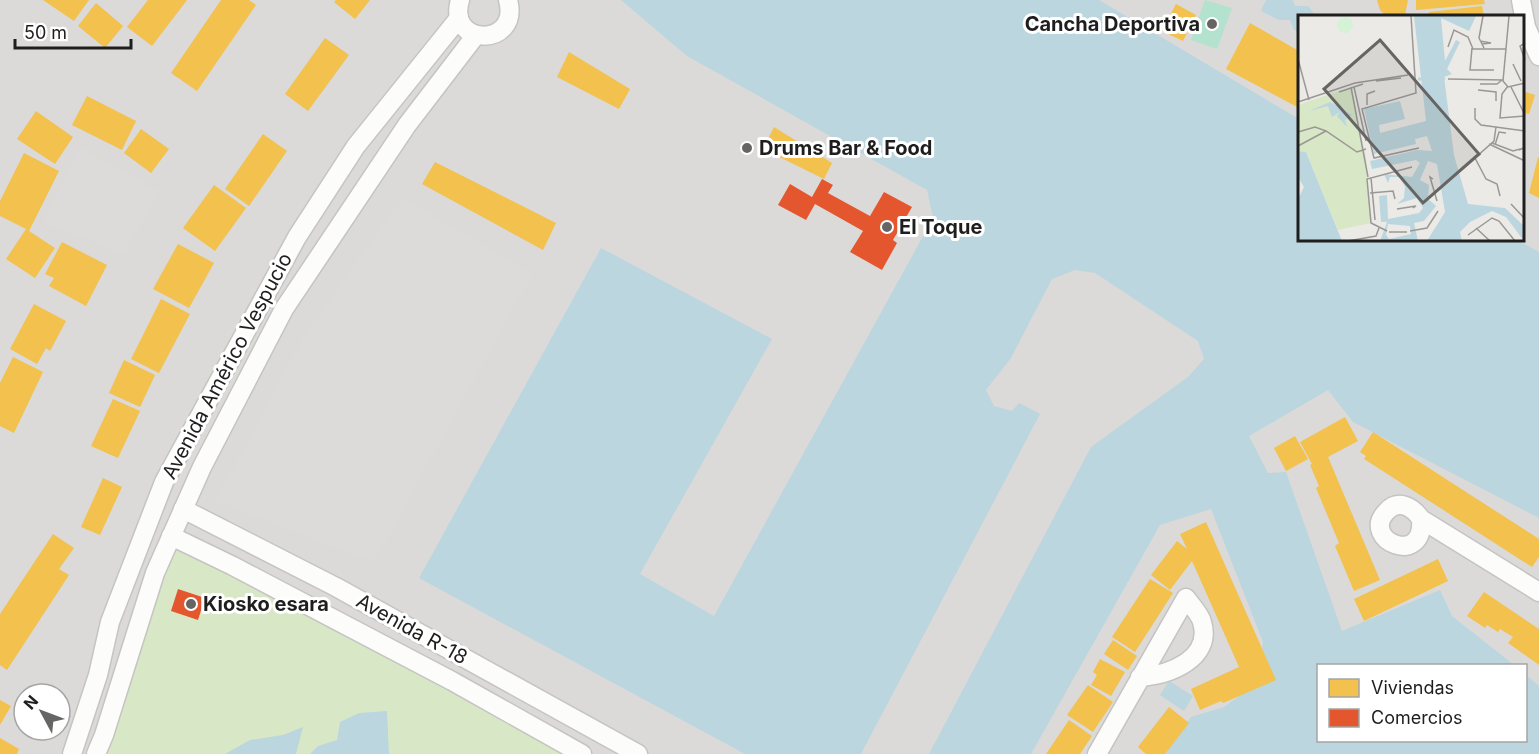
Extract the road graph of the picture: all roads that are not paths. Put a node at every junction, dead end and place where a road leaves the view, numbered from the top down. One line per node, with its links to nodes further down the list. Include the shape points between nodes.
1 (508, 0): 6 (street, via 506,25 492,35)
2 (1521, 0): 4 (street)
3 (460, 9): 6 (street, via 468,32); 13 (street, Avenida Américo Vespucio, via 356,146 297,237 164,482 110,622 98,675)
4 (1524, 15)
5 (1524, 16): 7 (street)
6 (476, 35): 8 (street, Avenida Américo Vespucio, via 406,125 284,309)
7 (1539, 56)
8 (183, 509): 10 (street, Avenida Américo Vespucio); 16 (street, Avenida R-18, via 336,587)
9 (1421, 519): 11 (street)
10 (171, 536): 14 (street, Avenida Américo Vespucio, via 155,573); 15 (street, Avenida R-18, via 452,681)
11 (1539, 592)
12 (1140, 677): 17 (street)
13 (72, 754)
14 (96, 754)
15 (582, 754)
16 (638, 754)
17 (1097, 754)

